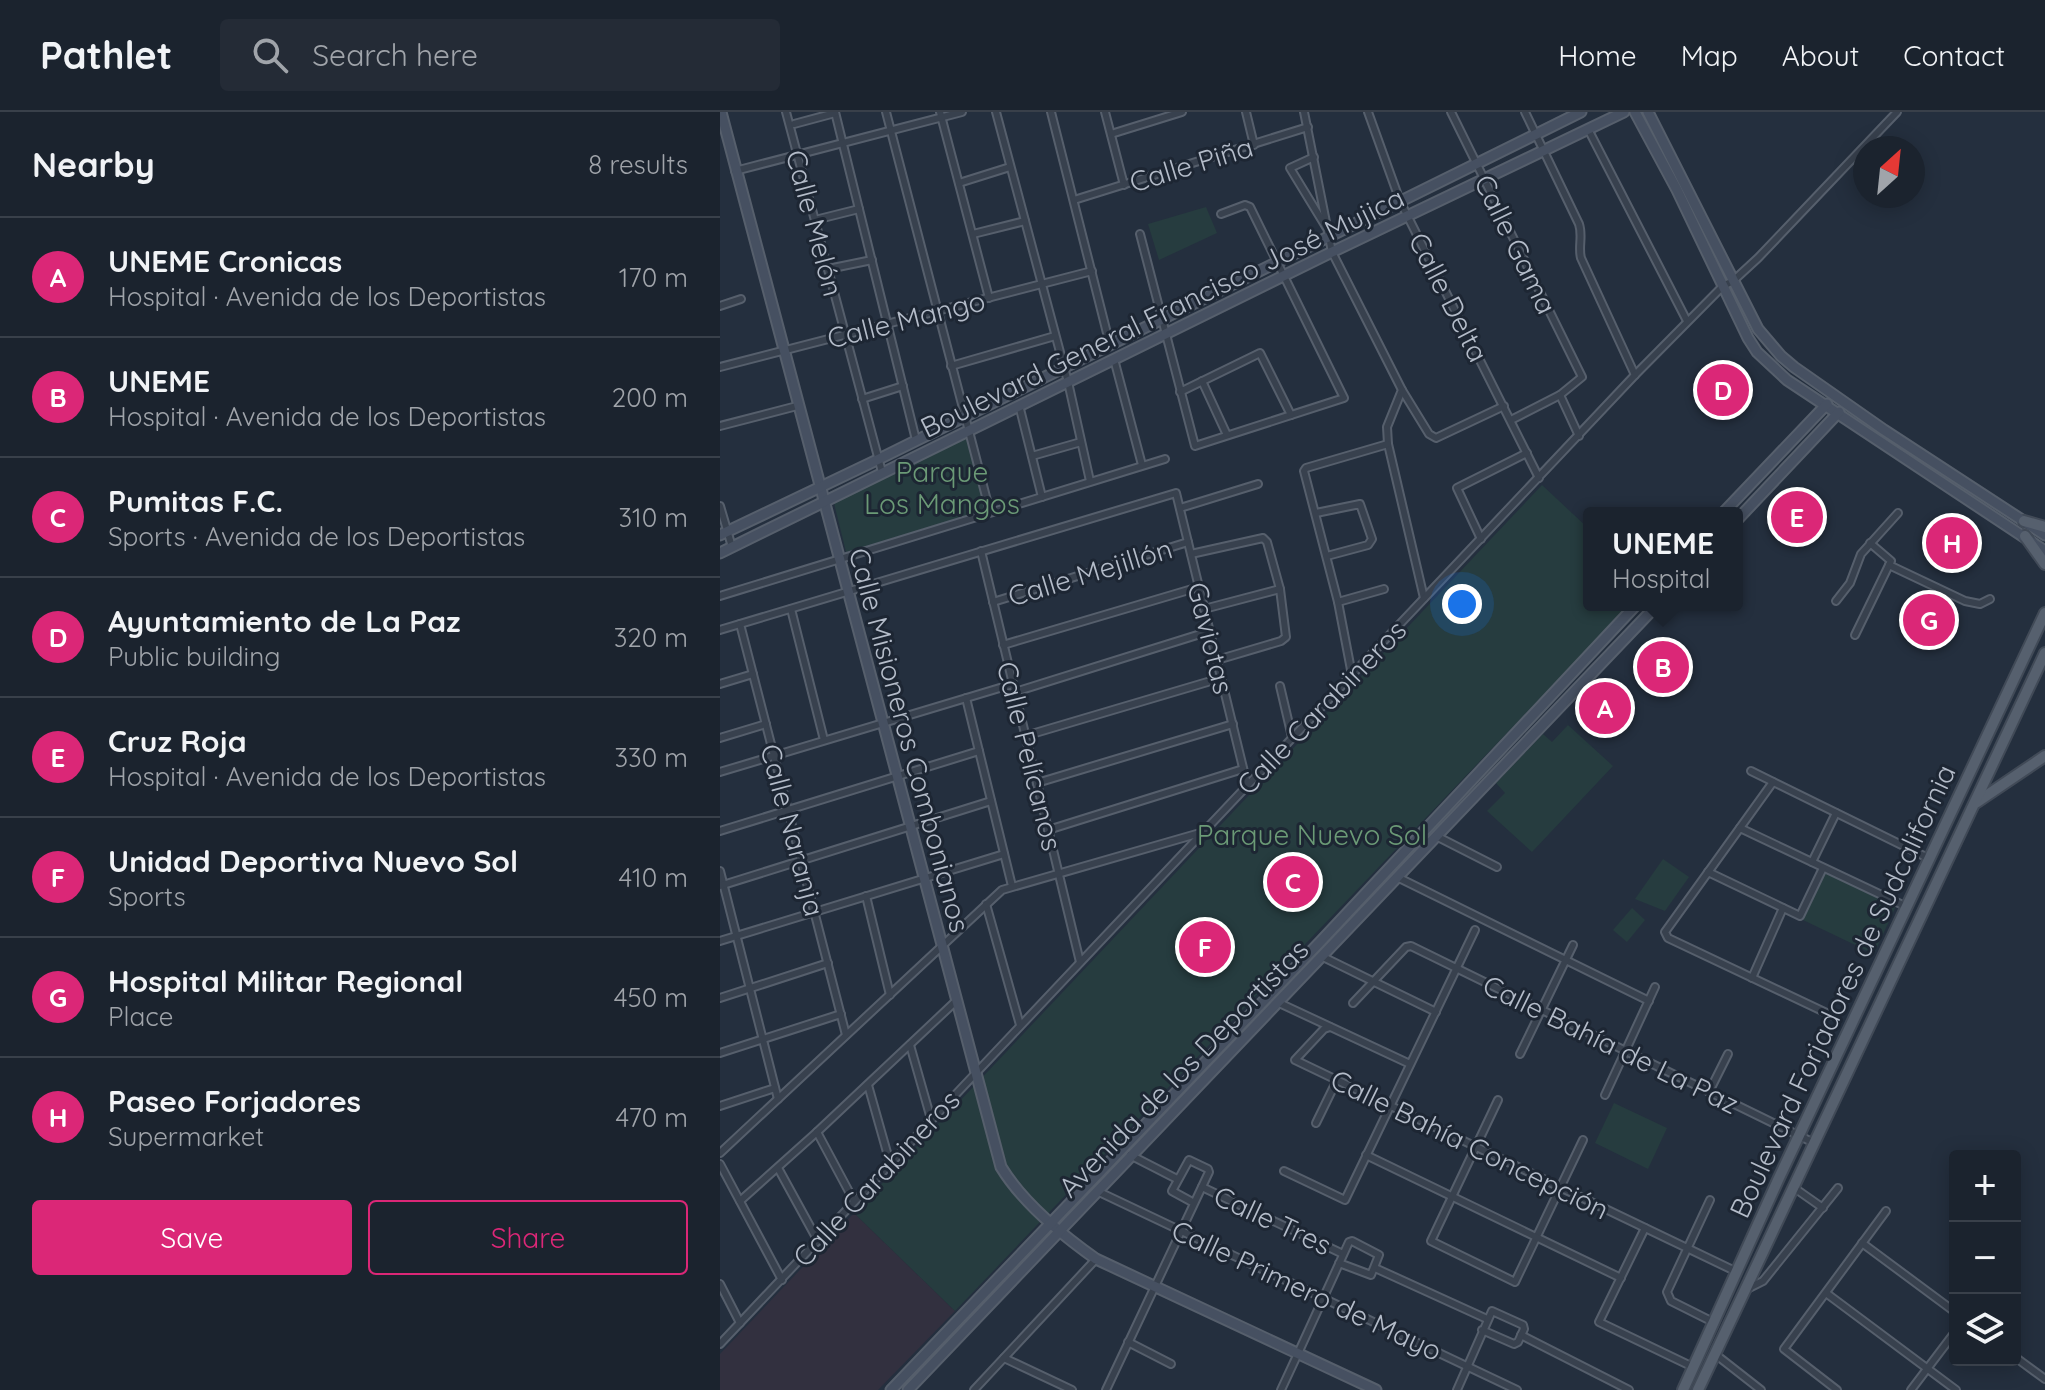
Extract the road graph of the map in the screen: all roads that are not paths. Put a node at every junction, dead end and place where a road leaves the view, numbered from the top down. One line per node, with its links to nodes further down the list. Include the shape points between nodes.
1 (721, 112): 34 (street, Calle Misioneros Combonianos)
2 (786, 112): 30 (street, Calle Melón)
3 (835, 112): 21 (street); 27 (street)
4 (886, 112): 24 (street)
5 (962, 112): 20 (street)
6 (996, 112): 33 (street)
7 (1051, 112): 38 (street)
8 (1105, 112): 26 (street)
9 (1182, 112): 26 (street)
10 (1246, 112): 28 (street)
11 (1304, 112): 22 (street)
12 (1368, 112): 39 (street, Calle Delta)
13 (1451, 112): 32 (street, Calle Gama)
14 (1525, 112): 25 (street)
15 (1581, 112): 25 (street, Boulevard General Francisco José Mujica)
16 (1624, 112): 23 (street, Boulevard General Francisco José Mujica)
17 (1635, 112): 56 (street)
18 (1648, 112): 54 (street)
19 (1897, 112): 54 (street, Calle Carabineros)
20 (941, 115): 24 (street); 36 (street)
21 (794, 124)
22 (1308, 127): 28 (street, Calle Piña); 31 (street)
23 (1588, 129): 29 (street, Boulevard General Francisco José Mujica); 62 (street)
24 (891, 130): 27 (street); 60 (street)
25 (1535, 133): 29 (street); 32 (street, Boulevard General Francisco José Mujica)
26 (1111, 134): 37 (street)
27 (843, 143): 30 (street); 40 (street)
28 (1254, 145): 37 (street, Calle Piña)
29 (1542, 150): 35 (street, Boulevard General Francisco José Mujica); 73 (street, via 1579,224 1579,253)
30 (797, 155): 34 (street); 43 (street, Calle Melón)
31 (1314, 157): 45 (street); 45 (street, via 1290,168)
32 (1477, 164): 35 (street, Calle Gama); 39 (street, Boulevard General Francisco José Mujica)
33 (1010, 167): 36 (street); 44 (street)
34 (735, 171): 68 (street, Calle Misioneros Combonianos)
35 (1484, 179): 42 (street, Boulevard General Francisco José Mujica); 79 (street, Calle Gama, via 1582,377)
36 (959, 183): 46 (street)
37 (1124, 185): 38 (street, Calle Piña)
38 (1074, 200): 52 (street)
39 (1400, 201): 42 (street, Calle Delta); 45 (street, Boulevard General Francisco José Mujica)
40 (859, 209): 43 (street); 49 (street)
41 (1221, 214): 50 (street, via 1250,207)
42 (1409, 216): 48 (street, Boulevard General Francisco José Mujica); 86 (street, Calle Delta)
43 (815, 220): 51 (street, Calle Melón)
44 (1025, 221): 46 (street); 55 (street)
45 (1328, 233): 48 (street); 50 (street, Boulevard General Francisco José Mujica)
46 (973, 234): 57 (street)
47 (1140, 234): 61 (street)
48 (1332, 252): 53 (street, Boulevard General Francisco José Mujica); 77 (street)
49 (872, 260): 51 (street); 63 (street)
50 (1277, 262): 53 (street); 61 (street, Boulevard General Francisco José Mujica)
51 (828, 269): 64 (street, Calle Melón)
52 (1092, 271): 55 (street, Calle Mango); 67 (street)
53 (1285, 277): 65 (street, Boulevard General Francisco José Mujica); 88 (street, via 1344,398)
54 (1733, 281): 56 (street, Calle Carabineros); 80 (street, via 1770,345)
55 (1041, 284): 57 (street, Calle Mango); 66 (street)
56 (1723, 286): 62 (street, Calle Carabineros); 84 (street, via 1757,352)
57 (989, 298): 60 (street, Calle Mango)
58 (741, 299): 59 (street)
59 (720, 305)
60 (937, 311): 63 (street, Calle Mango); 70 (street)
61 (1161, 318): 65 (street); 67 (street, Boulevard General Francisco José Mujica)
62 (1687, 321): 73 (street, Calle Carabineros)
63 (887, 324): 64 (street, Calle Mango); 76 (street)
64 (845, 335): 68 (street, Calle Mango); 81 (street, Calle Melón)
65 (1166, 335): 69 (street, Boulevard General Francisco José Mujica); 78 (street)
66 (1055, 336): 70 (street); 72 (street)
67 (1110, 345): 72 (street, Boulevard General Francisco José Mujica)
68 (783, 351): 71 (street, Calle Mango); 85 (street, Calle Misioneros Combonianos)
69 (1114, 359): 75 (street, Boulevard General Francisco José Mujica); 102 (street)
70 (951, 366): 89 (street)
71 (720, 367)
72 (1064, 368): 75 (street); 89 (street, Boulevard General Francisco José Mujica)
73 (1635, 375): 94 (street, Calle Carabineros)
74 (1202, 381): 78 (street); 88 (street, via 1260,353); 93 (street)
75 (1068, 382): 83 (street, Boulevard General Francisco José Mujica); 96 (street)
76 (903, 386): 81 (street); 95 (street)
77 (1402, 390): 86 (street, via 1432,437); 97 (street, via 1387,427)
78 (1180, 392): 93 (street, via 1195,446)
79 (1560, 395): 90 (street); 94 (street)
80 (1834, 395): 82 (street); 84 (street)
81 (862, 399): 100 (street, Calle Melón)
82 (1847, 404): 87 (street); 112 (street)
83 (1019, 405): 92 (street, Boulevard General Francisco José Mujica); 99 (street)
84 (1825, 405): 87 (street); 103 (street)
85 (797, 406): 91 (street); 109 (street, Calle Misioneros Combonianos)
86 (1504, 406): 90 (street, Calle Delta)
87 (1838, 414): 105 (street); 113 (street)
88 (1291, 415): 93 (street)
89 (965, 416): 92 (street); 95 (street, Boulevard General Francisco José Mujica)
90 (1511, 420): 98 (street, Calle Delta)
91 (720, 426)
92 (968, 430): 104 (street, Boulevard General Francisco José Mujica); 119 (street)
93 (1227, 435)
94 (1579, 436): 106 (street, Calle Carabineros)
95 (916, 440): 100 (street, Boulevard General Francisco José Mujica)
96 (1081, 442): 99 (street); 107 (street)
97 (1388, 444): 120 (street, via 1305,469); 147 (street)
98 (1527, 453): 106 (street, Calle Delta); 130 (street, via 1457,488)
99 (1032, 456): 111 (street)
100 (879, 459): 104 (street, Calle Melón); 109 (street, Boulevard General Francisco José Mujica)
101 (1165, 459): 102 (street)
102 (1142, 465): 107 (street)
103 (1767, 466): 105 (street); 110 (street)
104 (882, 472): 114 (street, Boulevard General Francisco José Mujica)
105 (1778, 477): 115 (street)
106 (1539, 478): 130 (street, Calle Carabineros)
107 (1090, 481): 111 (street)
108 (1258, 484): 118 (street)
109 (821, 487): 114 (street, Calle Misioneros Combonianos); 123 (street, Boulevard General Francisco José Mujica)
110 (1742, 493): 115 (street); 117 (street)
111 (1042, 497): 119 (street)
112 (1990, 498): 113 (street, via 1984,503); 124 (street)
113 (1971, 500): 129 (street)
114 (825, 502): 126 (street, Boulevard General Francisco José Mujica); 139 (street, Calle Misioneros Combonianos)
115 (1753, 503): 122 (street)
116 (720, 506): 127 (street)
117 (1729, 507)
118 (1180, 508): 131 (street, Gaviotas); 134 (street, Gaviotas, via 1176,493)
119 (990, 512): 139 (street)
120 (1316, 513): 138 (street); 138 (street, via 1360,504 1372,539 1368,545)
121 (1898, 513): 132 (street)
122 (1743, 514)
123 (757, 517): 126 (street); 127 (street, Boulevard General Francisco José Mujica)
124 (2024, 521): 125 (main road); 128 (street)
125 (2045, 527)
126 (764, 532): 133 (street, Boulevard General Francisco José Mujica)
127 (723, 533): 133 (street)
128 (2045, 535)
129 (2025, 536): 135 (street); 140 (main road)
130 (1481, 539): 147 (street, Calle Carabineros)
131 (1188, 542): 137 (street, Gaviotas); 150 (street, Calle Mejillón)
132 (1870, 543): 141 (street, via 1891,561); 149 (street)
133 (732, 547): 136 (street, Boulevard General Francisco José Mujica)
134 (981, 551): 145 (street); 150 (street, Calle Pelícanos)
135 (2045, 551)
136 (720, 553)
137 (1191, 554): 142 (street, Gaviotas); 143 (street, via 1263,538)
138 (1327, 556): 151 (street)
139 (839, 559): 145 (street, Calle Misioneros Combonianos); 146 (street)
140 (2045, 564)
141 (1889, 565): 148 (street, via 1965,601 1980,604); 160 (street)
142 (1199, 587): 153 (street, Gaviotas); 161 (street)
143 (1280, 589): 153 (street); 163 (street, via 1286,637)
144 (1384, 589): 151 (street)
145 (848, 591): 152 (street); 175 (street, Calle Misioneros Combonianos)
146 (720, 596)
147 (1424, 599): 165 (street, Calle Carabineros)
148 (1990, 599)
149 (1836, 601)
150 (993, 602): 161 (street, Calle Pelícanos)
151 (1338, 602): 165 (street)
152 (791, 609): 157 (street); 181 (street)
153 (1204, 609): 159 (street, Gaviotas)
154 (1630, 611): 170 (street, Avenida de los Deportistas)
155 (1651, 611): 172 (street, Avenida de los Deportistas)
156 (2045, 613): 173 (main road, Boulevard Forjadores de Sudcalifornia)
157 (740, 624): 158 (street); 164 (street, Calle Naranja)
158 (720, 630)
159 (1210, 631): 163 (street, Gaviotas); 169 (street)
160 (1855, 635)
161 (1003, 645): 169 (street, Calle Pelícanos)
162 (2045, 653): 174 (main road, Boulevard Forjadores de Sudcalifornia)
163 (1217, 660): 166 (street, Gaviotas)
164 (753, 674): 167 (street); 176 (street, Calle Naranja)
165 (1352, 675): 179 (street, Calle Carabineros)
166 (1221, 678): 177 (street, Gaviotas); 178 (street)
167 (720, 684)
168 (1280, 686): 179 (street)
169 (1014, 688): 171 (street); 178 (street, Calle Pelícanos)
170 (1557, 688): 172 (street); 192 (street, Avenida de los Deportistas)
171 (966, 698): 175 (street); 182 (street)
172 (1568, 698): 193 (street, Avenida de los Deportistas)
173 (2006, 701): 174 (main road); 205 (main road, Boulevard Forjadores de Sudcalifornia)
174 (2020, 708): 195 (main road, Boulevard Forjadores de Sudcalifornia)
175 (883, 723): 181 (street); 188 (street, Calle Misioneros Combonianos)
176 (766, 724): 180 (street); 183 (street, Calle Naranja)
177 (1233, 724): 185 (street, Gaviotas); 190 (street)
178 (1025, 736): 190 (street, Calle Pelícanos)
179 (1292, 737): 191 (street, Calle Carabineros)
180 (720, 738)
181 (824, 740): 183 (street)
182 (979, 751): 188 (street); 194 (street)
183 (774, 755): 187 (street); 196 (street, Calle Naranja)
184 (2045, 756): 195 (main road)
185 (1243, 769): 191 (street, Gaviotas); 200 (street)
186 (1751, 771): 189 (street)
187 (720, 772)
188 (897, 776): 196 (street); 198 (street, Calle Misioneros Combonianos)
189 (1773, 782): 197 (street); 199 (street)
190 (1037, 783): 200 (street, Calle Pelícanos)
191 (1247, 784): 202 (street, Calle Carabineros)
192 (1461, 792): 193 (street); 247 (street, Avenida de los Deportistas)
193 (1470, 800): 203 (street, Avenida de los Deportistas)
194 (991, 801): 198 (street); 204 (street)
195 (1976, 804): 216 (main road, Boulevard Forjadores de Sudcalifornia)
196 (788, 810): 201 (street); 206 (street, Calle Naranja)
197 (1836, 813): 205 (street); 207 (street)
198 (910, 827): 206 (street); 215 (street, Calle Misioneros Combonianos)
199 (1740, 828): 207 (street); 211 (street)
200 (1048, 830): 213 (street, Calle Pelícanos)
201 (720, 831)
202 (1203, 832): 213 (street); 231 (street, Calle Carabineros)
203 (1436, 836): 208 (street); 214 (street, Avenida de los Deportistas)
204 (1004, 854): 215 (street); 218 (street)
205 (1930, 859): 212 (main road, Boulevard Forjadores de Sudcalifornia)
206 (801, 861): 217 (street); 223 (street, Calle Naranja)
207 (1812, 862): 209 (street)
208 (1497, 867)
209 (1823, 868): 221 (street); 222 (street, via 1800,916)
210 (720, 871): 217 (street)
211 (1708, 872): 222 (street); 234 (street, via 1665,932)
212 (1923, 874): 216 (main road); 221 (main road, Boulevard Forjadores de Sudcalifornia)
213 (1059, 875): 218 (street); 231 (street, Calle Pelícanos)
214 (1397, 877): 229 (street, Avenida de los Deportistas); 230 (street)
215 (923, 879): 219 (street); 228 (street, Calle Misioneros Combonianos)
216 (1938, 881): 274 (main road, Boulevard Forjadores de Sudcalifornia)
217 (722, 886): 225 (street)
218 (1012, 886): 220 (street)
219 (866, 896): 223 (street); 238 (street)
220 (986, 904): 228 (street); 249 (street)
221 (1907, 907): 272 (main road, Boulevard Forjadores de Sudcalifornia)
222 (1783, 908): 234 (street)
223 (815, 912): 225 (street); 232 (street, Calle Naranja)
224 (1475, 930): 233 (street)
225 (737, 936): 226 (street); 237 (street)
226 (720, 941)
227 (1573, 945): 230 (street)
228 (941, 947): 238 (street); 240 (street, Calle Misioneros Combonianos)
229 (1321, 956): 235 (street); 242 (street, Avenida de los Deportistas)
230 (1566, 960): 241 (street); 244 (street)
231 (1080, 962): 249 (street, Calle Carabineros)
232 (828, 963): 237 (street); 246 (street, Calle Naranja)
233 (1456, 969): 235 (street, Calle Bahía de La Paz, via 1408,946); 244 (street, Calle Bahía de La Paz); 245 (street)
234 (1752, 978): 248 (street)
235 (1373, 982): 243 (street); 245 (street)
236 (1655, 987): 241 (street)
237 (750, 988): 239 (street); 252 (street)
238 (890, 995): 251 (street)
239 (720, 998)
240 (956, 1001): 253 (street); 259 (street, Calle Misioneros Combonianos)
241 (1649, 1001): 254 (street)
242 (1277, 1002): 247 (street, Avenida de los Deportistas); 250 (street)
243 (1353, 1003)
244 (1542, 1011): 254 (street, Calle Bahía de La Paz); 256 (street)
245 (1436, 1012): 258 (street)
246 (841, 1014): 251 (street, Calle Naranja); 252 (street)
247 (1258, 1014): 277 (street, Avenida de los Deportistas); 296 (street, Avenida de los Deportistas)
248 (1833, 1016)
249 (1020, 1025): 259 (street, Calle Carabineros)
250 (1330, 1027): 258 (street); 260 (street, Calle Bahía Concepción, via 1295,1060)
251 (846, 1035): 265 (street)
252 (763, 1039): 255 (street); 262 (street)
253 (910, 1045): 261 (street); 269 (street)
254 (1625, 1051): 263 (street, Calle Bahía de La Paz); 264 (street)
255 (720, 1053)
256 (1520, 1054)
257 (1728, 1054): 263 (street)
258 (1410, 1064): 268 (street)
259 (975, 1073): 269 (street, Calle Carabineros); 296 (street, Calle Misioneros Combonianos, via 1001,1167)
260 (1337, 1080): 268 (street, Calle Bahía Concepción); 270 (street)
261 (868, 1085): 271 (street); 279 (street)
262 (775, 1088): 265 (street); 267 (street)
263 (1709, 1092): 272 (street, Calle Bahía de La Paz)
264 (1605, 1095)
265 (778, 1099): 276 (street)
266 (1498, 1100): 275 (street)
267 (720, 1106)
268 (1390, 1106): 275 (street, Calle Bahía Concepción); 278 (street)
269 (931, 1119): 279 (street, Calle Carabineros)
270 (1316, 1123)
271 (817, 1132): 281 (street); 292 (street)
272 (1800, 1136): 274 (street, Calle Bahía de La Paz); 307 (main road, Boulevard Forjadores de Sudcalifornia)
273 (1583, 1140): 285 (street)
274 (1814, 1143): 286 (main road, Boulevard Forjadores de Sudcalifornia)
275 (1475, 1147): 285 (street, Calle Bahía Concepción); 289 (street)
276 (720, 1153)
277 (1130, 1155): 283 (street); 288 (street, Avenida de los Deportistas)
278 (1366, 1155): 282 (street, via 1345,1200); 289 (street)
279 (890, 1163): 292 (street, Calle Carabineros)
280 (720, 1164): 291 (street)
281 (778, 1168): 291 (street); 300 (street)
282 (1284, 1171)
283 (1177, 1179): 284 (street, via 1189,1160 1209,1170); 293 (street, via 1172,1191)
284 (1202, 1187): 293 (street); 303 (street, Calle Tres)
285 (1560, 1187): 297 (street, Calle Bahía Concepción); 299 (street)
286 (1793, 1187): 294 (street); 312 (main road, Boulevard Forjadores de Sudcalifornia)
287 (1838, 1188): 294 (street)
288 (1096, 1191): 296 (street, Avenida de los Deportistas); 298 (street, Calle Primero de Mayo)
289 (1452, 1196): 299 (street); 299 (street, via 1431,1241 1515,1282)
290 (1710, 1200): 302 (street)
291 (740, 1201): 309 (street)
292 (854, 1201): 300 (street, Calle Carabineros)
293 (1194, 1203): 298 (street)
294 (1823, 1208): 312 (street, via 1763,1281)
295 (1886, 1211): 301 (street)
296 (1056, 1226): 304 (street, Calle Misioneros Combonianos); 319 (street, Avenida de los Deportistas); 322 (street, Avenida de los Deportistas)
297 (1645, 1228): 302 (street, Calle Bahía Concepción); 308 (street, Calle Bahía Concepción)
298 (1181, 1231): 311 (street); 314 (street, Calle Primero de Mayo)
299 (1537, 1236): 308 (street)
300 (818, 1241): 309 (street, Calle Carabineros)
301 (1862, 1243): 313 (street); 315 (street)
302 (1688, 1248): 307 (street, Calle Bahía Concepción); 317 (street, via 1667,1292 1671,1301)
303 (1343, 1254): 305 (street); 306 (street, via 1352,1241 1379,1255)
304 (1096, 1259): 311 (street, Calle Misioneros Combonianos); 328 (street)
305 (1339, 1263): 306 (street, via 1369,1275); 314 (street)
306 (1375, 1268): 316 (street)
307 (1737, 1272): 317 (main road, Boulevard Forjadores de Sudcalifornia)
308 (1621, 1278): 332 (street, Calle Bahía Concepción, via 1599,1322)
309 (782, 1280): 318 (street, Calle Carabineros)
310 (720, 1284): 318 (street)
311 (1155, 1286): 324 (street); 326 (street, Calle Misioneros Combonianos)
312 (1745, 1290): 327 (main road, Boulevard Forjadores de Sudcalifornia)
313 (1826, 1293): 333 (street); 348 (street, via 1784,1349)
314 (1323, 1298): 326 (street); 331 (street, Calle Primero de Mayo)
315 (1949, 1308)
316 (1487, 1319): 320 (street); 321 (street, via 1494,1311 1523,1325)
317 (1713, 1322): 332 (main road, Boulevard Forjadores de Sudcalifornia)
318 (740, 1323): 325 (street, Calle Carabineros)
319 (948, 1330): 322 (street); 335 (street, Avenida de los Deportistas)
320 (1482, 1330): 321 (street, via 1514,1344); 331 (street)
321 (1521, 1335): 344 (street)
322 (956, 1338): 336 (street, Avenida de los Deportistas)
323 (1949, 1340): 333 (street)
324 (1128, 1342): 330 (street); 339 (street)
325 (720, 1344)
326 (1299, 1353): 340 (street); 341 (street, Calle Misioneros Combonianos)
327 (1715, 1354): 346 (main road, Boulevard Forjadores de Sudcalifornia); 347 (street)
328 (1004, 1358): 337 (street); 338 (street)
329 (2021, 1361): 334 (street)
330 (1171, 1364)
331 (1467, 1366): 342 (street); 343 (street, Calle Primero de Mayo)
332 (1693, 1367): 345 (main road, Boulevard Forjadores de Sudcalifornia)
333 (1927, 1368): 349 (street); 350 (street)
334 (2045, 1379)
335 (891, 1390)
336 (908, 1390)
337 (974, 1390)
338 (1072, 1390)
339 (1106, 1390)
340 (1281, 1390)
341 (1376, 1390)
342 (1457, 1390)
343 (1517, 1390)
344 (1629, 1390)
345 (1683, 1390)
346 (1698, 1390)
347 (1761, 1390)
348 (1837, 1390)
349 (1911, 1390)
350 (1956, 1390)

